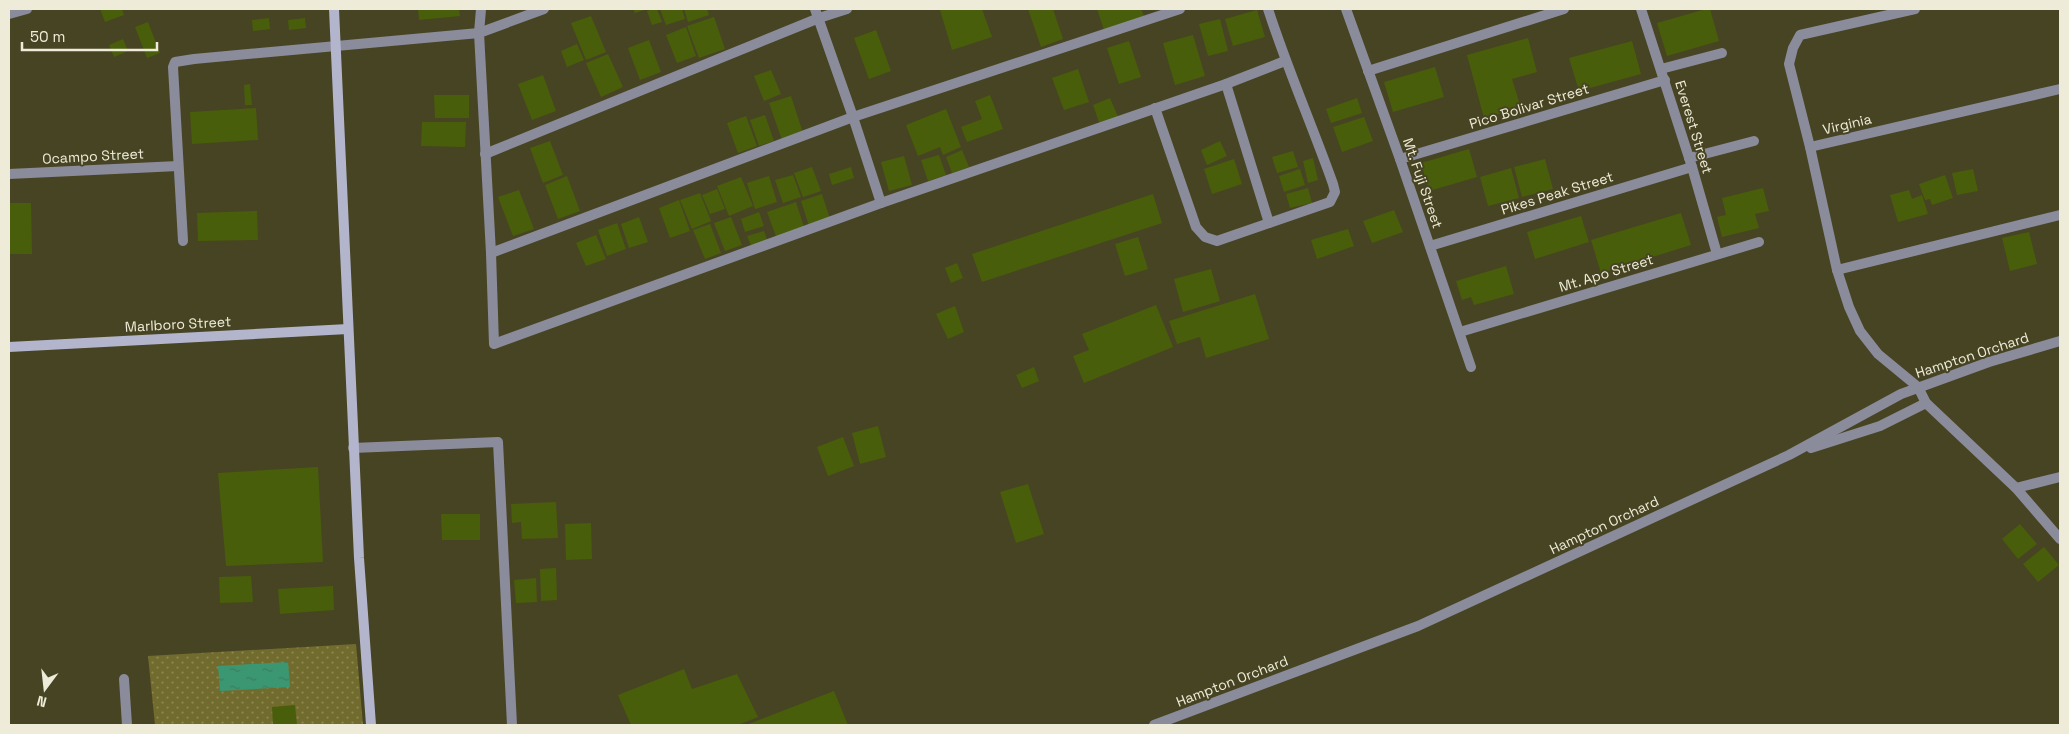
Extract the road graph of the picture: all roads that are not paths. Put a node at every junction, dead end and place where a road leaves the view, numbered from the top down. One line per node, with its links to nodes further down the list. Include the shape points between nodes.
1 (27, 9): 13 (street)
2 (334, 9): 15 (street)
3 (481, 9): 14 (street)
4 (544, 9): 14 (street)
5 (847, 9): 12 (street)
6 (1180, 9): 24 (street)
7 (1268, 9): 17 (street)
8 (1346, 9): 19 (street, Mt. Fuji Street)
9 (1564, 9): 19 (street)
10 (1641, 9): 18 (street, Everest Street)
11 (1915, 9): 26 (street, Virginia, via 1800,35 1789,64)
12 (817, 13): 24 (street); 27 (street)
13 (9, 14)
14 (479, 33): 15 (street); 27 (street)
15 (337, 45): 30 (street, via 175,62); 41 (street)
16 (1722, 53): 18 (street)
17 (1285, 61): 21 (street); 34 (street, via 1335,192 1330,202)
18 (1662, 69): 20 (street, Everest Street)
19 (1368, 71): 28 (street, Mt. Fuji Street)
20 (1665, 80): 28 (street, Pico Bolivar Street); 29 (street, Everest Street)
21 (1226, 84): 23 (street); 34 (street)
22 (2060, 89): 26 (street, Virginia)
23 (1155, 108): 32 (street); 34 (street, via 1196,227 1202,234 1217,241)
24 (853, 117): 32 (street); 38 (street)
25 (1754, 141): 29 (street, Pikes Peak Street)
26 (1810, 147): 40 (street)
27 (485, 154): 38 (street)
28 (1400, 159): 37 (street, Mt. Fuji Street)
29 (1690, 162): 37 (street, Pikes Peak Street); 39 (street, Everest Street)
30 (178, 166): 31 (street, Ocampo Street); 35 (street)
31 (9, 174)
32 (881, 203): 38 (street, via 494,344)
33 (2060, 214): 40 (street)
34 (1269, 223)
35 (183, 241)
36 (1759, 242): 39 (street, Mt. Apo Street)
37 (1430, 246): 42 (street, Mt. Fuji Street)
38 (492, 253)
39 (1717, 254): 42 (street, Mt. Apo Street)
40 (1837, 270): 46 (street, via 1860,331 1878,354)
41 (348, 329): 44 (street, Marlboro Street); 48 (street)
42 (1460, 332): 45 (street, Mt. Fuji Street)
43 (2060, 341): 46 (street, Hampton Orchard)
44 (9, 347)
45 (1471, 367)
46 (1918, 387): 47 (street); 49 (street, Hampton Orchard, via 1869,410)
47 (1926, 403): 49 (street, via 1880,426); 51 (street)
48 (353, 448): 55 (street); 56 (street, via 498,442)
49 (1789, 455): 57 (street, Hampton Orchard, via 1418,626)
50 (2060, 477): 51 (street)
51 (2016, 488): 52 (street)
52 (2060, 539)
53 (124, 679): 54 (street)
54 (127, 725)
55 (371, 725)
56 (512, 725)
57 (1154, 725)

